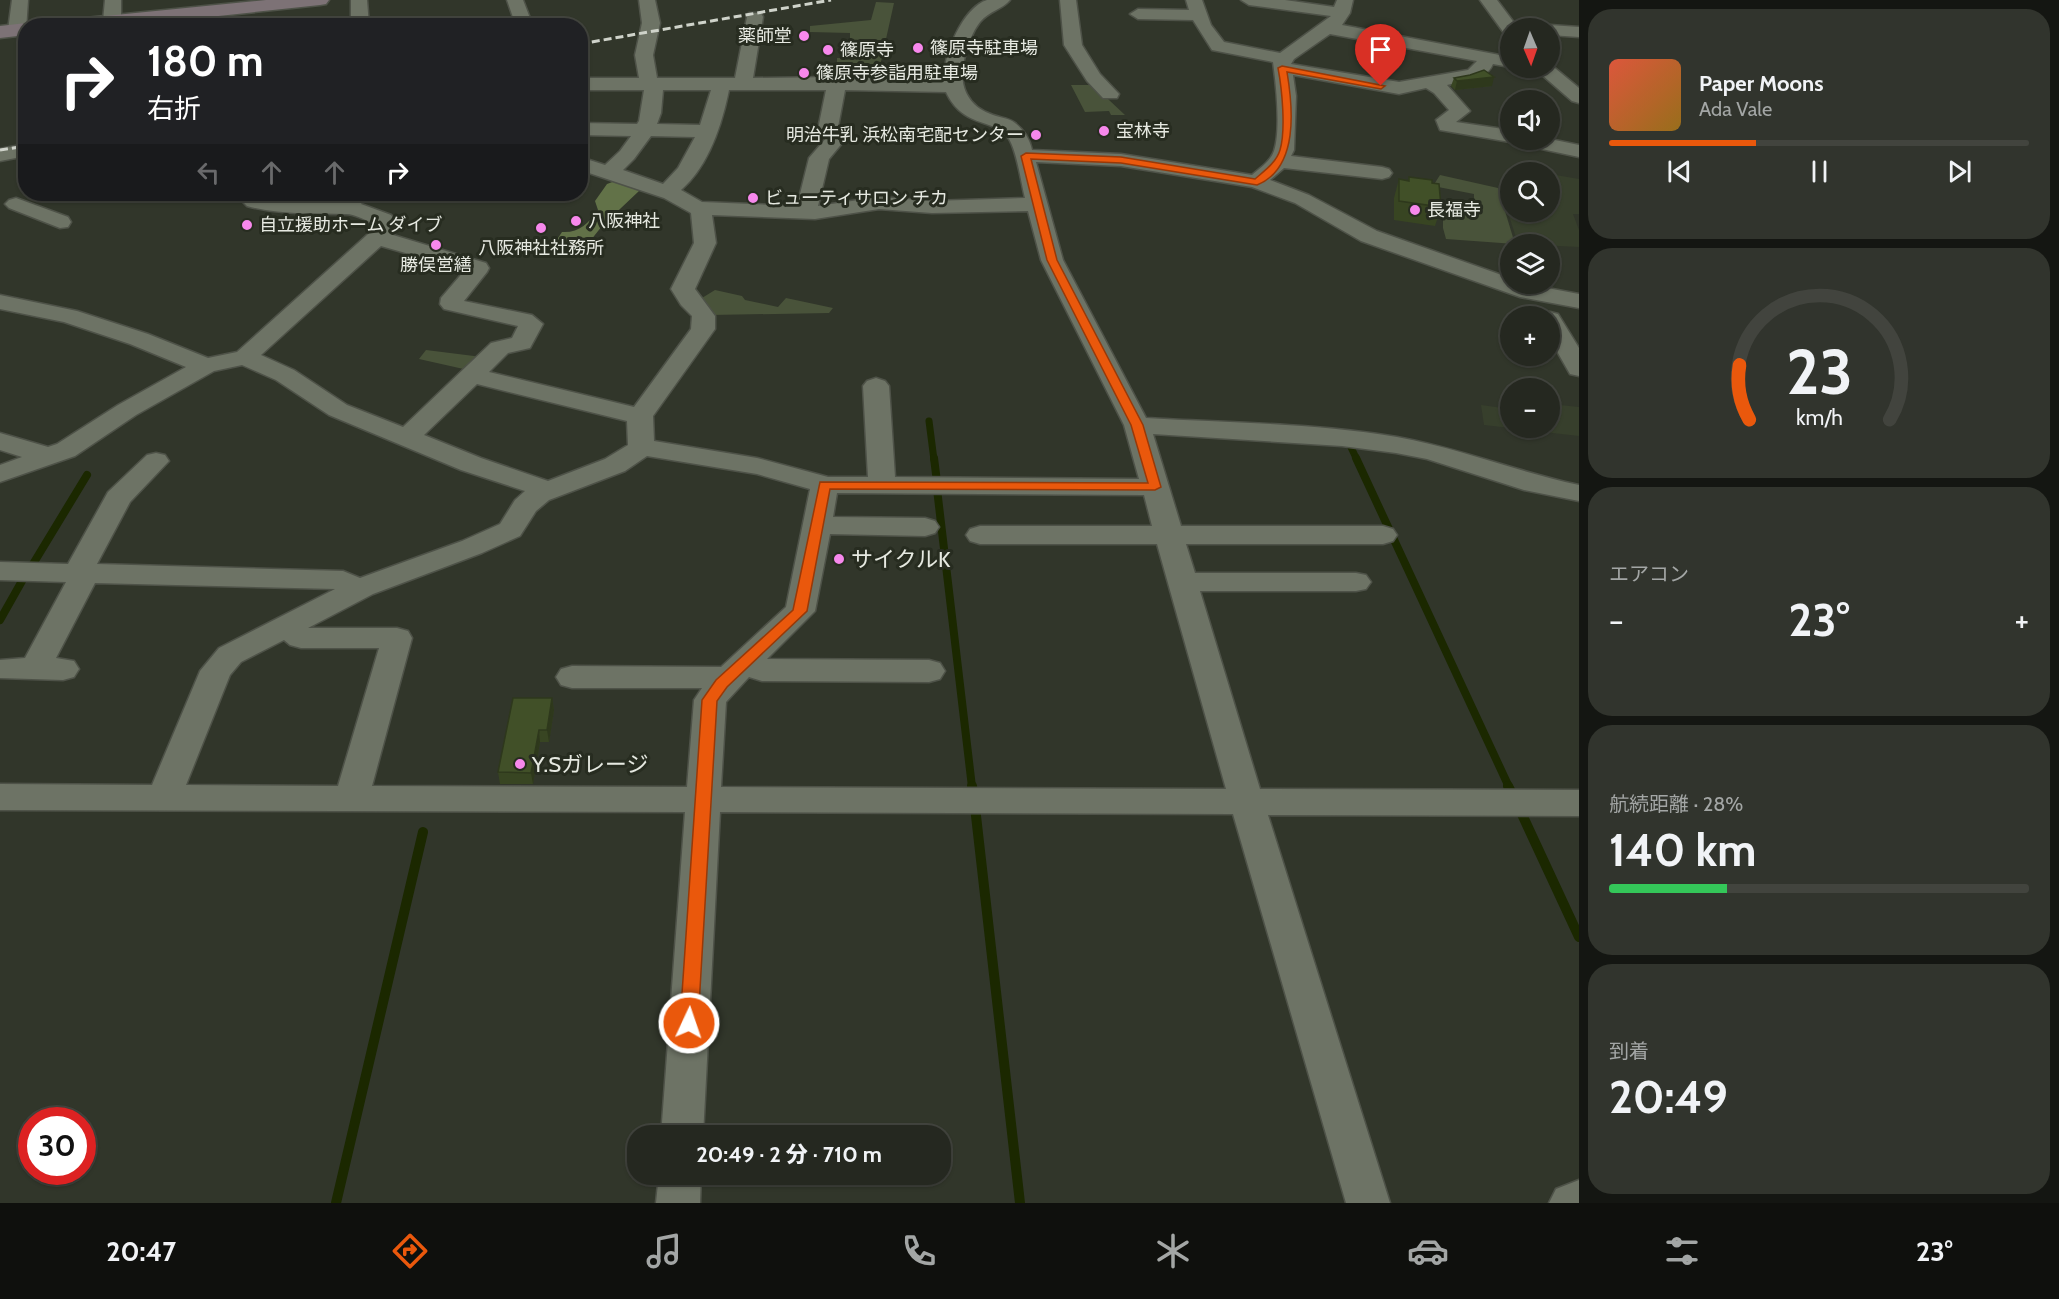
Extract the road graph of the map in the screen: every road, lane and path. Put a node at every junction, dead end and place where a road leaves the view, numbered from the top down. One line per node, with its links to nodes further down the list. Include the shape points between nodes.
1 (20, 0): 22 (street)
2 (113, 0): 16 (street)
3 (320, 0): 11 (main road)
4 (359, 0): 18 (street)
5 (515, 0): 19 (street)
6 (647, 0): 36 (street, via 651,23 644,55)
7 (1002, 0): 39 (street, via 985,8 968,24 955,55)
8 (1068, 0): 40 (street, via 1072,45)
9 (1249, 0): 13 (street)
10 (1488, 0): 20 (street)
11 (249, 3): 17 (main road)
12 (1197, 7): 14 (street); 27 (street, via 1203,25 1218,46)
13 (1344, 7): 21 (street)
14 (1138, 14)
15 (755, 17): 38 (street)
16 (112, 18)
17 (135, 18)
18 (360, 18)
19 (522, 18)
20 (1502, 18)
21 (1328, 28): 25 (street); 27 (street)
22 (14, 31)
23 (1560, 31): 24 (street)
24 (1579, 32)
25 (1487, 58): 26 (street); 34 (street, via 1482,69 1474,74)
26 (1500, 60)
27 (1283, 63): 32 (street); 51 (street, via 1287,104)
28 (1375, 63): 32 (street)
29 (1560, 67): 30 (street)
30 (1569, 68)
31 (1555, 78): 41 (street)
32 (1354, 81): 34 (street, via 1399,88)
33 (837, 83): 38 (street); 39 (street); 63 (street, via 828,129 838,136 819,158)
34 (1430, 83): 45 (street, via 1441,89 1460,111 1446,120 1447,126)
35 (588, 84): 36 (street)
36 (651, 84): 37 (street); 43 (street, via 651,114)
37 (721, 84): 38 (street); 44 (street)
38 (743, 84)
39 (952, 87): 50 (street, via 956,97 974,113 1010,126)
40 (1110, 94)
41 (1579, 97)
42 (588, 129): 43 (street)
43 (644, 130): 44 (street); 53 (street, via 615,168)
44 (707, 131): 56 (street, via 676,186)
45 (1500, 134)
46 (1560, 147): 47 (street)
47 (1579, 151)
48 (18, 152): 49 (street)
49 (0, 155)
50 (1026, 156): 55 (street, via 1121,160); 61 (street)
51 (1280, 160): 54 (street); 55 (street)
52 (588, 166): 53 (street)
53 (606, 173): 56 (street)
54 (1382, 173)
55 (1257, 182): 66 (street, via 1302,199 1369,236)
56 (666, 192): 62 (street)
57 (352, 201): 60 (street, via 340,209)
58 (355, 201): 65 (street, via 388,223 389,227)
59 (17, 202): 64 (street)
60 (254, 202)
61 (1038, 204): 63 (street, via 932,207 879,203); 78 (street, via 1052,260)
62 (698, 208): 63 (street); 77 (street, via 702,210 705,243 683,289 688,300 704,315 705,322)
63 (806, 212)
64 (60, 222)
65 (378, 238): 72 (street); 75 (street, via 478,268 452,303 531,324 521,343 500,348)
66 (1500, 281)
67 (1538, 294): 68 (street); 70 (street)
68 (1579, 301)
69 (0, 302): 73 (street, via 59,313)
70 (1542, 306)
71 (1560, 337): 74 (street)
72 (245, 357): 73 (street); 79 (street, via 285,375 338,410)
73 (206, 366): 82 (street)
74 (1579, 369)
75 (472, 375): 77 (street); 79 (street)
76 (876, 386): 86 (street)
77 (640, 416): 81 (street)
78 (1137, 425): 87 (street); 89 (street, via 1342,438 1405,446 1525,482)
79 (406, 438): 88 (street)
80 (0, 441): 82 (street)
81 (641, 447): 85 (street, via 747,464); 88 (street, via 615,465)
82 (51, 457): 84 (street)
83 (156, 461): 96 (street, via 118,498)
84 (0, 474)
85 (825, 485): 86 (street); 90 (street)
86 (882, 485): 87 (street)
87 (1155, 487): 93 (street)
88 (548, 490): 99 (street, via 531,500 510,530)
89 (1579, 493)
90 (817, 525): 91 (street); 102 (street, via 800,611)
91 (925, 527)
92 (980, 534): 93 (street)
93 (1169, 535): 94 (street); 97 (street)
94 (1383, 535)
95 (0, 572): 96 (street)
96 (82, 573): 99 (street, via 343,580); 101 (street)
97 (1183, 582): 98 (street); 109 (street)
98 (1356, 582)
99 (357, 590): 100 (street)
100 (289, 627): 106 (street, via 242,648 216,671); 107 (street, via 301,638 397,638)
101 (35, 669)
102 (735, 671): 103 (street); 104 (street, via 720,677); 108 (street, via 710,700)
103 (929, 671)
104 (572, 677)
105 (0, 797): 106 (street)
106 (164, 797): 107 (street)
107 (351, 798): 108 (street)
108 (702, 799): 109 (street); 111 (street)
109 (1247, 802): 110 (street); 115 (street)
110 (1579, 803)
111 (683, 1125)
112 (679, 1185): 114 (street)
113 (1579, 1200): 116 (street)
114 (678, 1203)
115 (1368, 1203)
116 (1571, 1203)

